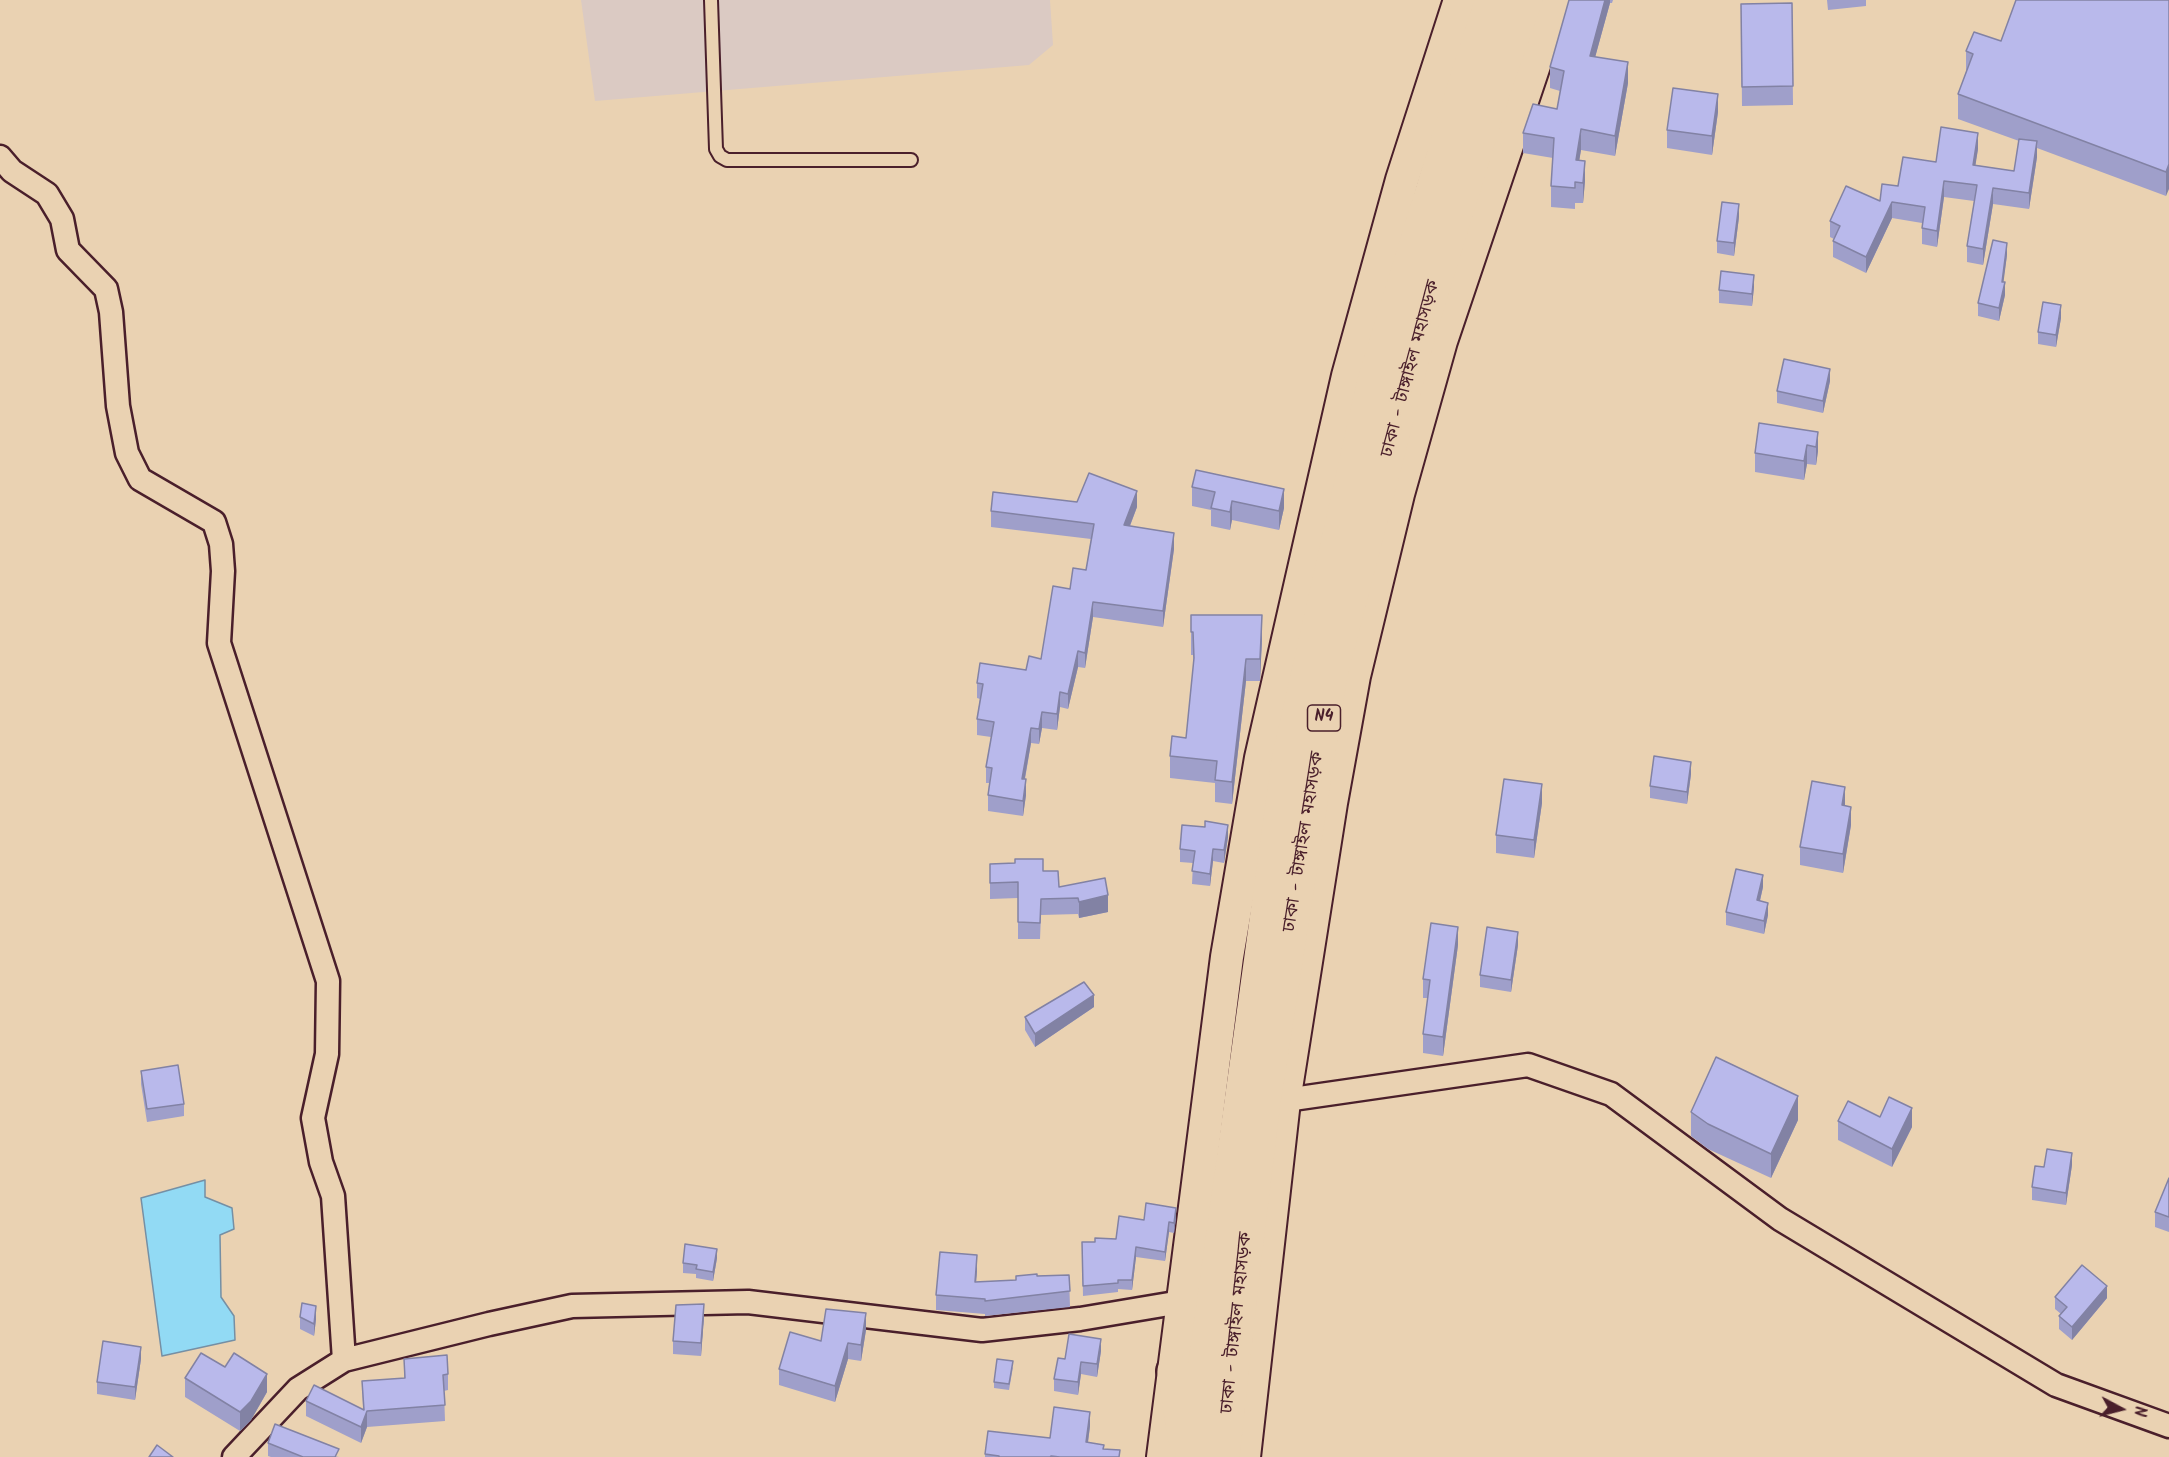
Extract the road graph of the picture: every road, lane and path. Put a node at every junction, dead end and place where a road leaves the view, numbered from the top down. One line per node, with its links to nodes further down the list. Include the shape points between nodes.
1 (711, 0): 7 (lane, via 716,149 720,156 727,160)
2 (1460, 0): 9 (main road, via 1402,180)
3 (1492, 0): 9 (highway, ঢাকা - টাঙ্গাইল মহাসড়ক / N4)
4 (1526, 0): 8 (highway, ঢাকা - টাঙ্গাইল মহাসড়ক / N4, via 1497,81)
5 (1556, 0): 8 (main road, via 1494,179)
6 (0, 157): 13 (street, via 12,171 47,194 62,219 68,250 106,289 120,418 127,453 140,479 214,522 221,544 219,643 328,981 327,1054 313,1118 321,1162 333,1196)
7 (911, 160)
8 (1430, 338): 11 (highway, ঢাকা - টাঙ্গাইল মহাসড়ক / N4, via 1342,675)
9 (1361, 379): 10 (highway, ঢাকা - টাঙ্গাইল মহাসড়ক / N4)
10 (1274, 760): 12 (main road, via 1227,957); 19 (highway, ঢাকা - টাঙ্গাইল মহাসড়ক / N4)
11 (1274, 1101): 15 (street, via 1528,1065 1611,1094 1780,1219 2056,1385); 20 (highway, ঢাকা - টাঙ্গাইল মহাসড়ক / N4, via 1242,1274); 21 (main road)
12 (1181, 1302): 13 (street, via 981,1330 748,1302 572,1306); 14 (main road)
13 (344, 1360): 16 (street, via 298,1389)
14 (1174, 1371): 17 (main road); 18 (highway)
15 (2169, 1426)
16 (234, 1457)
17 (1163, 1457)
18 (1187, 1457)
19 (1192, 1457)
20 (1224, 1457)
21 (1244, 1457)

